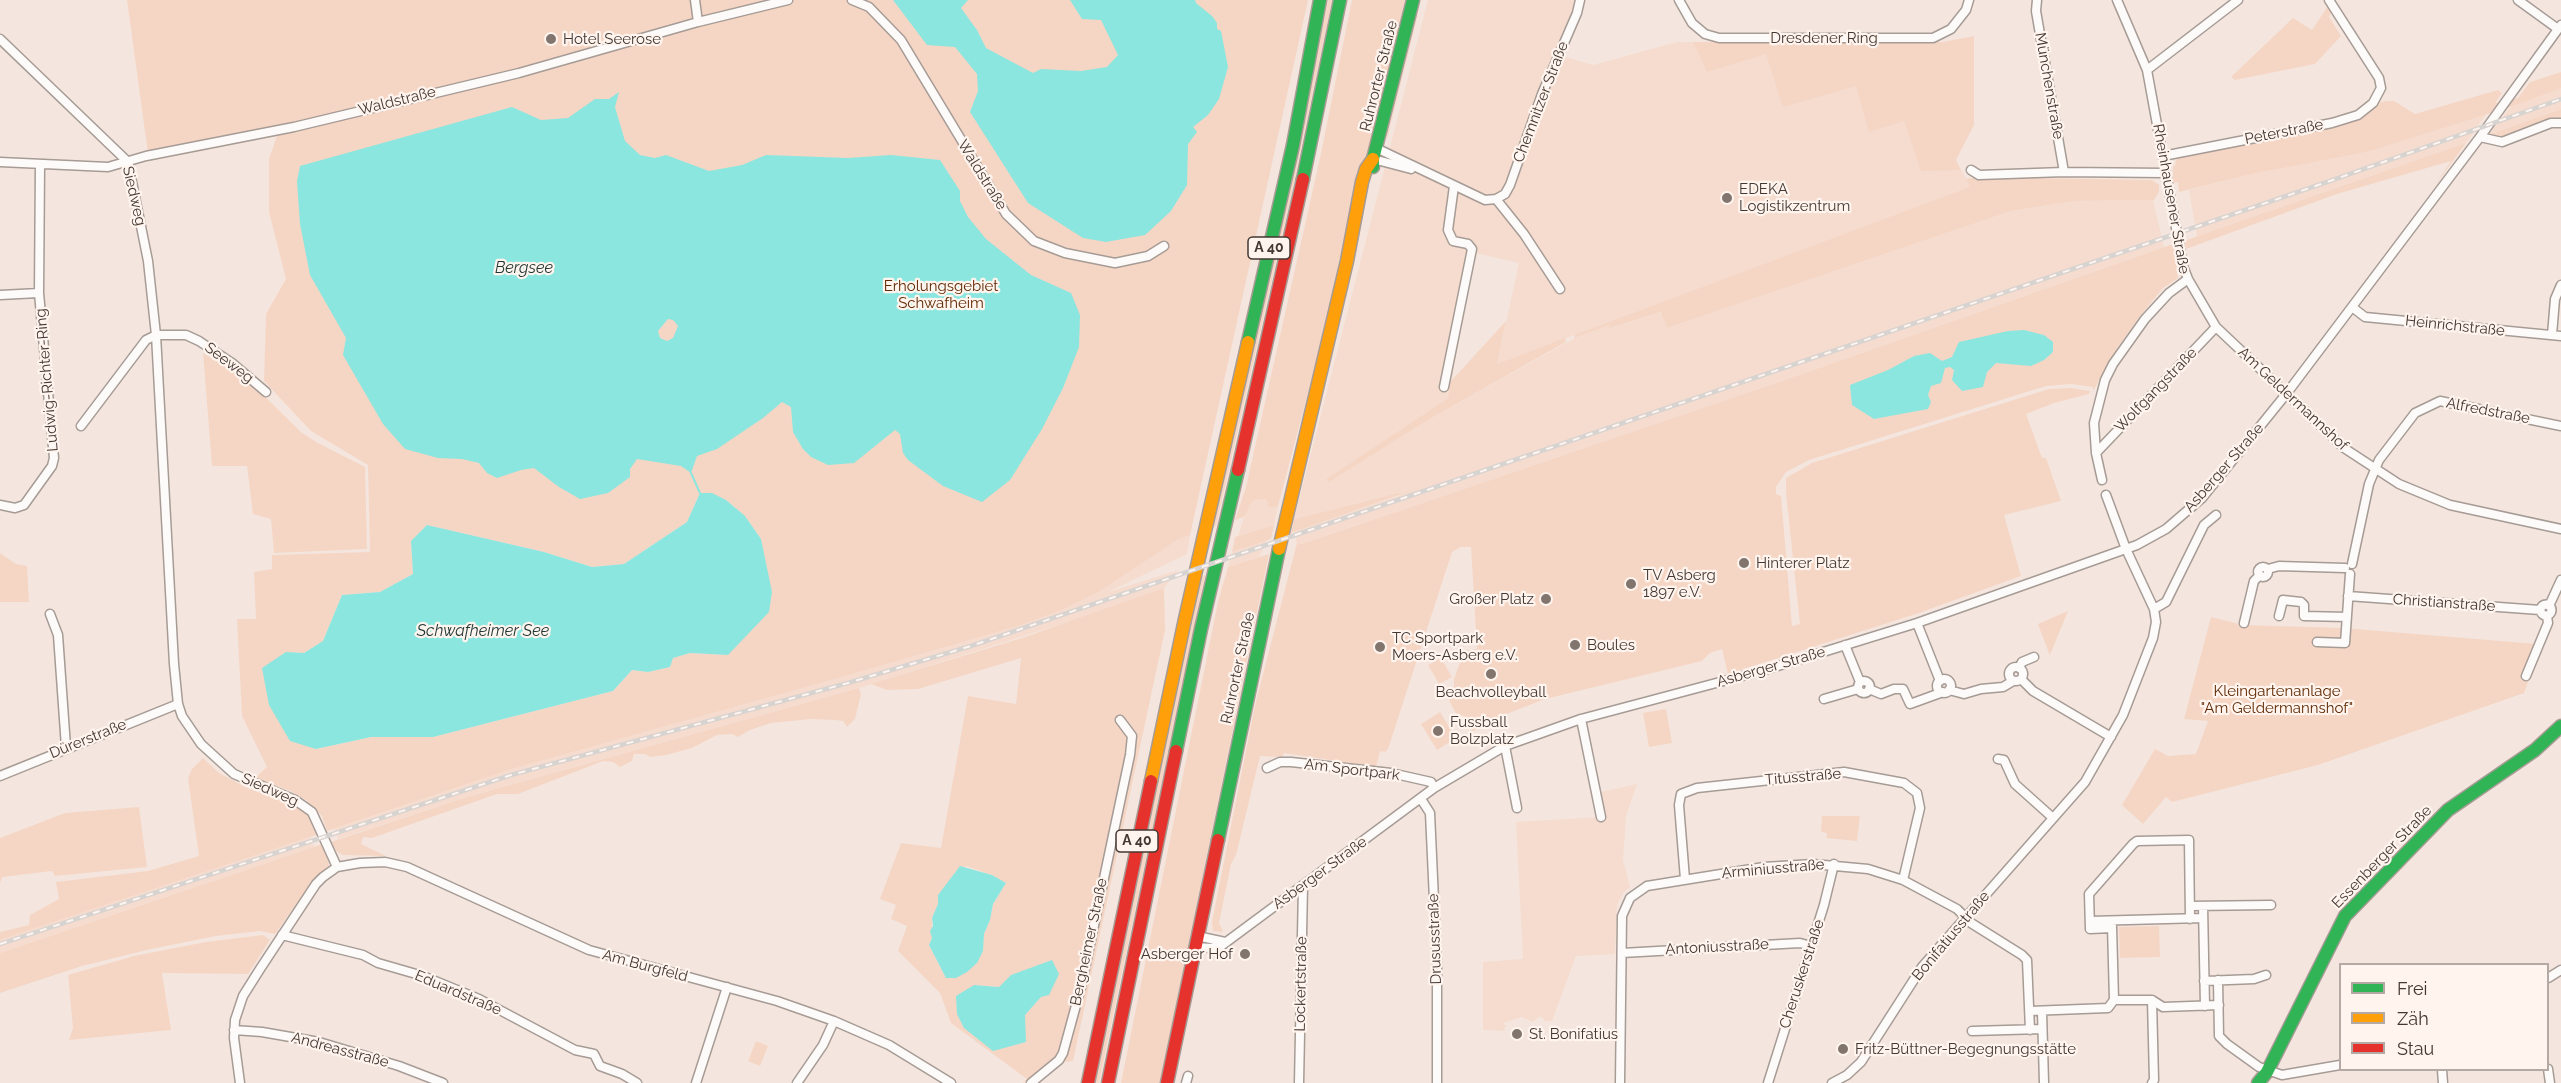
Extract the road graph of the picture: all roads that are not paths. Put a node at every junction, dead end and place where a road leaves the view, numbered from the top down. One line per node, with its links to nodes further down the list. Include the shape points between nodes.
1 (695, 0): 15 (street)
2 (788, 0): 15 (street, Waldstraße)
3 (852, 0): 31 (street, Waldstraße, via 869,7 901,40 1006,214 1034,241 1065,253 1115,263 1148,256)
4 (1320, 0): 127 (main road, A 40, via 1293,145 1180,641)
5 (1340, 0): 128 (main road, A 40, via 1280,290 1198,641)
6 (1413, 0): 21 (main road, Ruhrorter Straße)
7 (1580, 0): 30 (street, Chemnitzer Straße, via 1510,185)
8 (1679, 0): 9 (street, Dresdener Ring, via 1692,23 1705,34 1719,38 1933,38 1951,29)
9 (1969, 0)
10 (2037, 0): 27 (street, Münchenstraße)
11 (2117, 0): 18 (street, Rheinhausener Straße)
12 (2238, 0): 18 (street)
13 (2329, 0): 22 (street, Peterstraße, via 2379,78 2381,88 2373,103 2358,115 2332,123)
14 (2518, 0): 16 (street)
15 (698, 22): 24 (street, Waldstraße, via 519,73)
16 (2560, 27): 20 (street, Asberger Straße)
17 (0, 39): 24 (street, Siedweg)
18 (2146, 70): 22 (street, Rheinhausener Straße)
19 (2561, 123): 20 (street, via 2551,123 2502,142)
20 (2480, 137): 37 (street, Asberger Straße)
21 (1375, 153): 29 (street); 100 (main road, Ruhrorter Straße, via 1362,183 1291,492)
22 (2163, 156): 28 (street, Rheinhausener Straße)
23 (0, 162): 25 (street, Waldstraße)
24 (128, 162): 25 (street, Waldstraße, via 108,167); 39 (street, Siedweg, via 148,261)
25 (40, 165): 35 (street, Ludwig-Richter-Ring)
26 (1971, 170): 27 (street, via 1979,176)
27 (2064, 172): 28 (street)
28 (2166, 173): 32 (street, Rheinhausener Straße)
29 (1454, 186): 30 (street, via 1485,200); 41 (street, via 1448,230 1453,241 1468,244 1472,249)
30 (1496, 199): 34 (street)
31 (1164, 246)
32 (2188, 279): 38 (street, Am Geldermannshof); 46 (street, Rheinhausener Straße, via 2157,304 2113,364 2097,405)
33 (2561, 285): 40 (street, via 2555,299)
34 (1560, 289)
35 (39, 293): 36 (street, Ludwig-Richter-Ring); 50 (street, Ludwig-Richter-Ring, via 54,458 24,505)
36 (0, 295)
37 (2352, 308): 40 (street, Heinrichstraße, via 2365,317); 43 (street, Asberger Straße)
38 (2216, 327): 43 (street, Am Geldermannshof); 46 (street, Wolfgangstraße)
39 (156, 334): 42 (street, Seeweg, via 186,335 200,341); 44 (street, via 146,340); 72 (street, Siedweg)
40 (2557, 336)
41 (1444, 387)
42 (266, 392)
43 (2287, 393): 47 (street, Am Geldermannshof, via 2344,448); 53 (street, Asberger Straße, via 2202,498 2166,529)
44 (81, 426)
45 (2561, 426): 47 (street, Alfredstraße, via 2440,401 2415,413)
46 (2096, 453): 48 (street, Rheinhausener Straße)
47 (2375, 470): 52 (street, Am Geldermannshof, via 2450,505); 54 (street, Alfredstraße)
48 (2102, 480)
49 (2106, 495): 53 (street)
50 (0, 505)
51 (2216, 515): 57 (street, via 2204,525 2166,602)
52 (2561, 529)
53 (2126, 549): 57 (street, Bonifatiusstraße); 62 (street, Asberger Straße)
54 (2349, 568): 56 (street, Alfredstraße); 63 (street, via 2268,569 2267,575 2254,581)
55 (2561, 580): 58 (street)
56 (2348, 596): 58 (street, Christianstraße); 61 (street, Alfredstraße)
57 (2154, 609): 76 (street, Bonifatiusstraße, via 2153,638 2129,703)
58 (2545, 611): 67 (street, via 2548,622)
59 (50, 614): 78 (street, via 58,635)
60 (2279, 616): 61 (street, via 2283,600 2301,602 2304,616)
61 (2347, 617): 64 (street, Alfredstraße, via 2345,643)
62 (1917, 623): 65 (street, Asberger Straße); 70 (street, via 1940,681 1949,681 1951,686)
63 (2244, 623)
64 (2317, 642)
65 (1845, 645): 69 (street); 73 (street, Asberger Straße)
66 (2034, 657): 68 (street, via 2010,672)
67 (2526, 676)
68 (2017, 680): 70 (street, via 2003,687 1964,694); 76 (street)
69 (1859, 686): 70 (street, via 1864,693 1869,689 1881,693 1903,689 1910,704); 71 (street)
70 (1946, 691)
71 (1824, 699)
72 (178, 704): 78 (street, Dürerstraße); 88 (street, Siedweg, via 201,744 220,764 312,812)
73 (1581, 719): 77 (street, Asberger Straße); 85 (street)
74 (1120, 720): 126 (street, Bergheimer Straße, via 1132,736 1130,754 1081,987 1063,1053)
75 (2561, 726): 119 (main road, Essenberger Straße, via 2535,750 2448,810 2345,916)
76 (2111, 737): 86 (street, Bonifatiusstraße, via 2085,782)
77 (1505, 746): 82 (street, Asberger Straße); 84 (street)
78 (66, 747): 81 (street, Dürerstraße)
79 (1998, 759): 86 (street, via 2004,760 2015,784)
80 (1267, 768): 82 (street, Am Sportpark, via 1291,762 1391,773 1431,782)
81 (0, 776)
82 (1434, 788): 83 (street, Asberger Straße)
83 (1420, 799): 91 (street, Asberger Straße); 131 (street, Drususstraße, via 1430,813 1437,965)
84 (1517, 808)
85 (1600, 818)
86 (2053, 818): 95 (street, Bonifatiusstraße)
87 (1834, 864): 89 (street, Arminiusstraße, via 1764,867); 90 (street, Arminiusstraße); 101 (street, Cheruskerstraße)
88 (337, 867): 99 (street, via 316,884); 106 (street, Am Burgfeld, via 398,864 589,950)
89 (1685, 879): 90 (street, Titusstraße, via 1679,805 1682,794 1697,788 1844,772 1904,783 1917,793 1920,808); 102 (street, Arminiusstraße, via 1647,886 1630,898 1622,916)
90 (1903, 880): 95 (street, Arminiusstraße)
91 (1303, 886): 100 (street, Asberger Straße, via 1225,942); 130 (street, Lockertstraße)
92 (2271, 905): 94 (street)
93 (2190, 906): 94 (street); 97 (street); 98 (street, via 2188,840 2137,841 2089,894 2090,921)
94 (2203, 906): 96 (street)
95 (1965, 917): 111 (street, Arminiusstraße, via 2027,960); 134 (street, Bonifatiusstraße, via 1922,967 1861,1062)
96 (2203, 918): 97 (street); 105 (street)
97 (2190, 919): 98 (street)
98 (2112, 924): 107 (street)
99 (282, 935): 115 (street, via 243,996); 122 (street, Eduardstraße, via 363,955 479,999 575,1050 594,1054 600,1066)
100 (1196, 941): 129 (main road, Ruhrorter Straße)
101 (1811, 946): 102 (street, Antoniusstraße, via 1800,943); 133 (street, Cheruskerstraße)
102 (1622, 953): 132 (street, Arminiusstraße)
103 (2266, 975): 104 (street)
104 (2218, 980): 105 (street); 109 (street)
105 (2204, 981): 110 (street)
106 (727, 987): 113 (street, Am Burgfeld); 123 (street)
107 (2114, 1000): 108 (street); 112 (street, via 2109,1008)
108 (2152, 1000): 110 (street, via 2163,1007); 136 (street)
109 (2219, 1005): 110 (street); 119 (street, via 2219,1036)
110 (2205, 1006)
111 (2030, 1011): 112 (street); 116 (street)
112 (2042, 1011): 114 (street)
113 (834, 1021): 124 (street); 125 (street, Am Burgfeld, via 889,1045)
114 (2042, 1029): 116 (street); 135 (street)
115 (234, 1030): 120 (street); 121 (street, Andreasstraße, via 319,1042)
116 (2030, 1030): 117 (street)
117 (1972, 1031)
118 (2339, 1065): 119 (street, via 2282,1075)
119 (2267, 1072): 137 (main road, Essenberger Straße)
120 (240, 1083)
121 (443, 1083)
122 (637, 1083)
123 (696, 1083)
124 (797, 1083)
125 (951, 1083)
126 (1031, 1083)
127 (1088, 1083)
128 (1108, 1083)
129 (1167, 1083)
130 (1299, 1083)
131 (1437, 1083)
132 (1620, 1083)
133 (1768, 1083)
134 (1832, 1083)
135 (2044, 1083)
136 (2152, 1083)
137 (2258, 1083)

